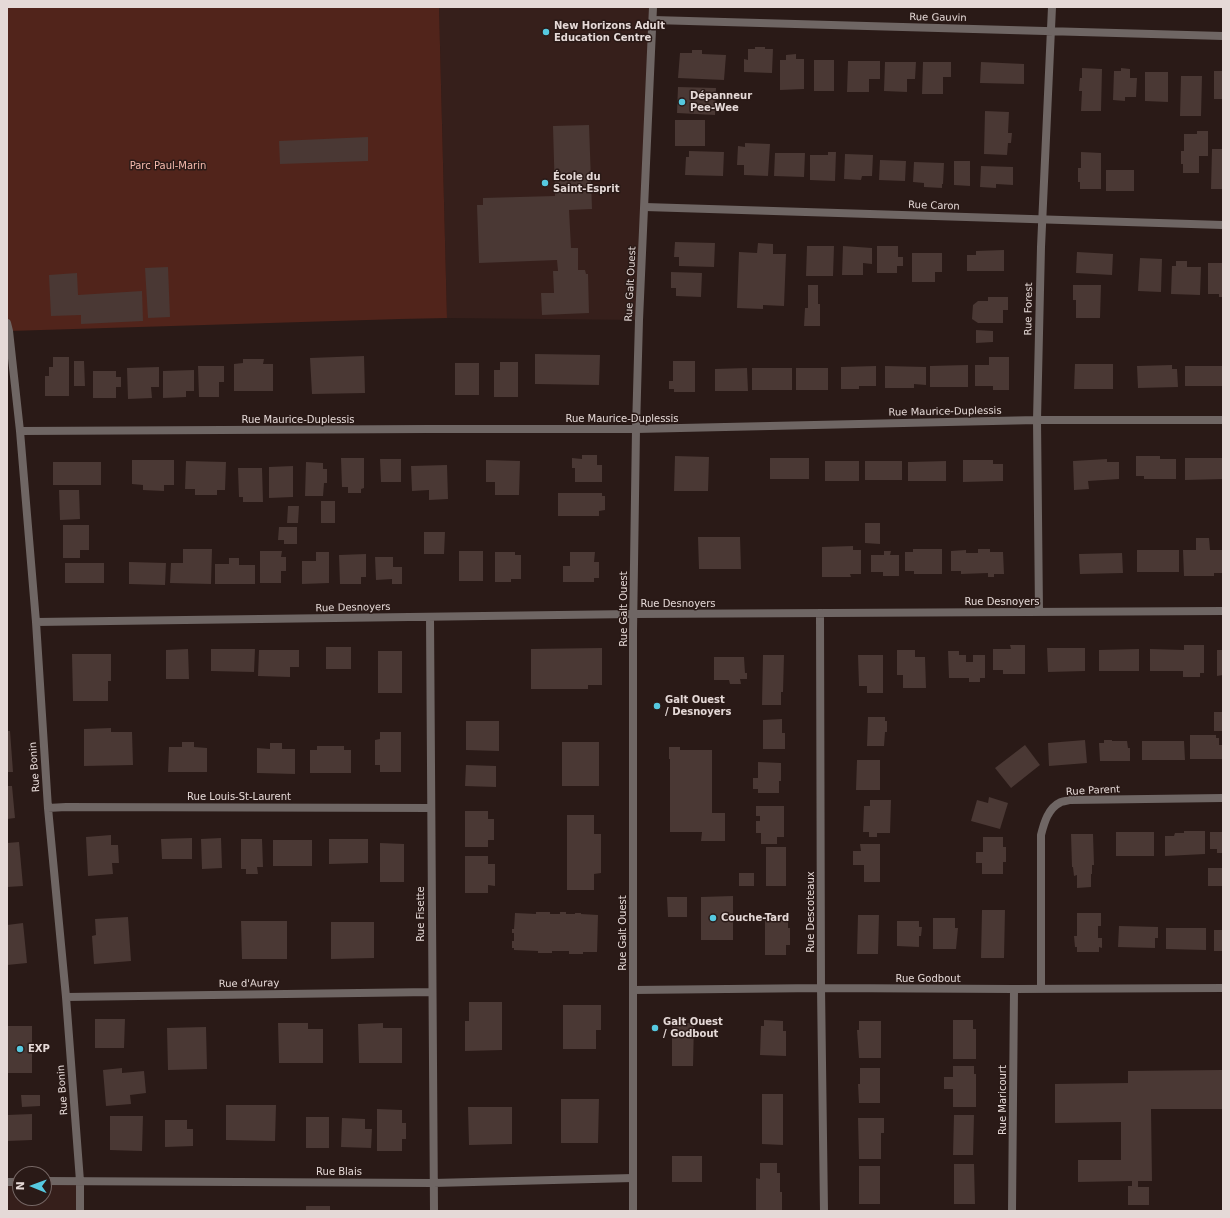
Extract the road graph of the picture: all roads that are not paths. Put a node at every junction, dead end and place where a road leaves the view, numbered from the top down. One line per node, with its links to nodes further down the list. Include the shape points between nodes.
1 (653, 7): 3 (street, Rue Galt Ouest)
2 (1052, 7): 4 (street, Rue Forest)
3 (653, 20): 4 (street, Rue Gauvin); 6 (street, Rue Galt Ouest)
4 (1052, 30): 5 (street, Rue Gauvin); 7 (street, Rue Forest)
5 (1223, 36)
6 (645, 207): 7 (street, Rue Caron); 12 (street, Rue Galt Ouest)
7 (1042, 219): 8 (street, Rue Caron); 10 (street, Rue Forest)
8 (1223, 225)
9 (7, 323): 13 (street, Rue Bonin)
10 (1037, 420): 11 (street, Rue Maurice-Duplessis); 12 (street, Rue Maurice-Duplessis); 15 (street, Rue Forest)
11 (1223, 420)
12 (636, 429): 13 (street, Rue Maurice-Duplessis); 17 (street, Rue Galt Ouest)
13 (20, 431): 19 (street, Rue Bonin)
14 (1223, 611): 15 (street, Rue Desnoyers)
15 (1039, 612): 16 (street, Rue Desnoyers)
16 (820, 613): 17 (street, Rue Desnoyers); 23 (street, Rue Descoteaux)
17 (634, 614): 18 (street, Rue Desnoyers); 27 (street, Rue Galt Ouest)
18 (430, 617): 19 (street, Rue Desnoyers); 22 (street, Rue Fisette)
19 (36, 622): 21 (street, Rue Bonin)
20 (1223, 798): 26 (street, Rue Parent, via 1070,800 1060,802 1054,807 1045,820 1041,835)
21 (48, 808): 22 (street, Rue Louis-St-Laurent); 29 (street, Rue Bonin)
22 (431, 808): 28 (street, Rue Fisette)
23 (821, 988): 25 (street, Rue Godbout); 27 (street, Rue Godbout); 37 (street, Rue Descoteaux)
24 (1223, 988): 26 (street, Rue Godbout)
25 (1014, 989): 26 (street, Rue Godbout); 38 (street, Rue Maricourt)
26 (1041, 989)
27 (633, 990): 30 (street, Rue Galt Ouest)
28 (432, 992): 29 (street, Rue d'Auray); 33 (street, Rue Fisette)
29 (66, 997): 32 (street, Rue Bonin)
30 (633, 1178): 33 (street, Rue Blais); 36 (street, Rue Galt Ouest)
31 (52, 1181): 32 (street, Rue Blais)
32 (80, 1181): 33 (street, Rue Blais); 34 (street, Rue Bonin)
33 (434, 1183): 35 (street, Rue Fisette)
34 (80, 1211)
35 (434, 1211)
36 (633, 1211)
37 (824, 1211)
38 (1012, 1211)

